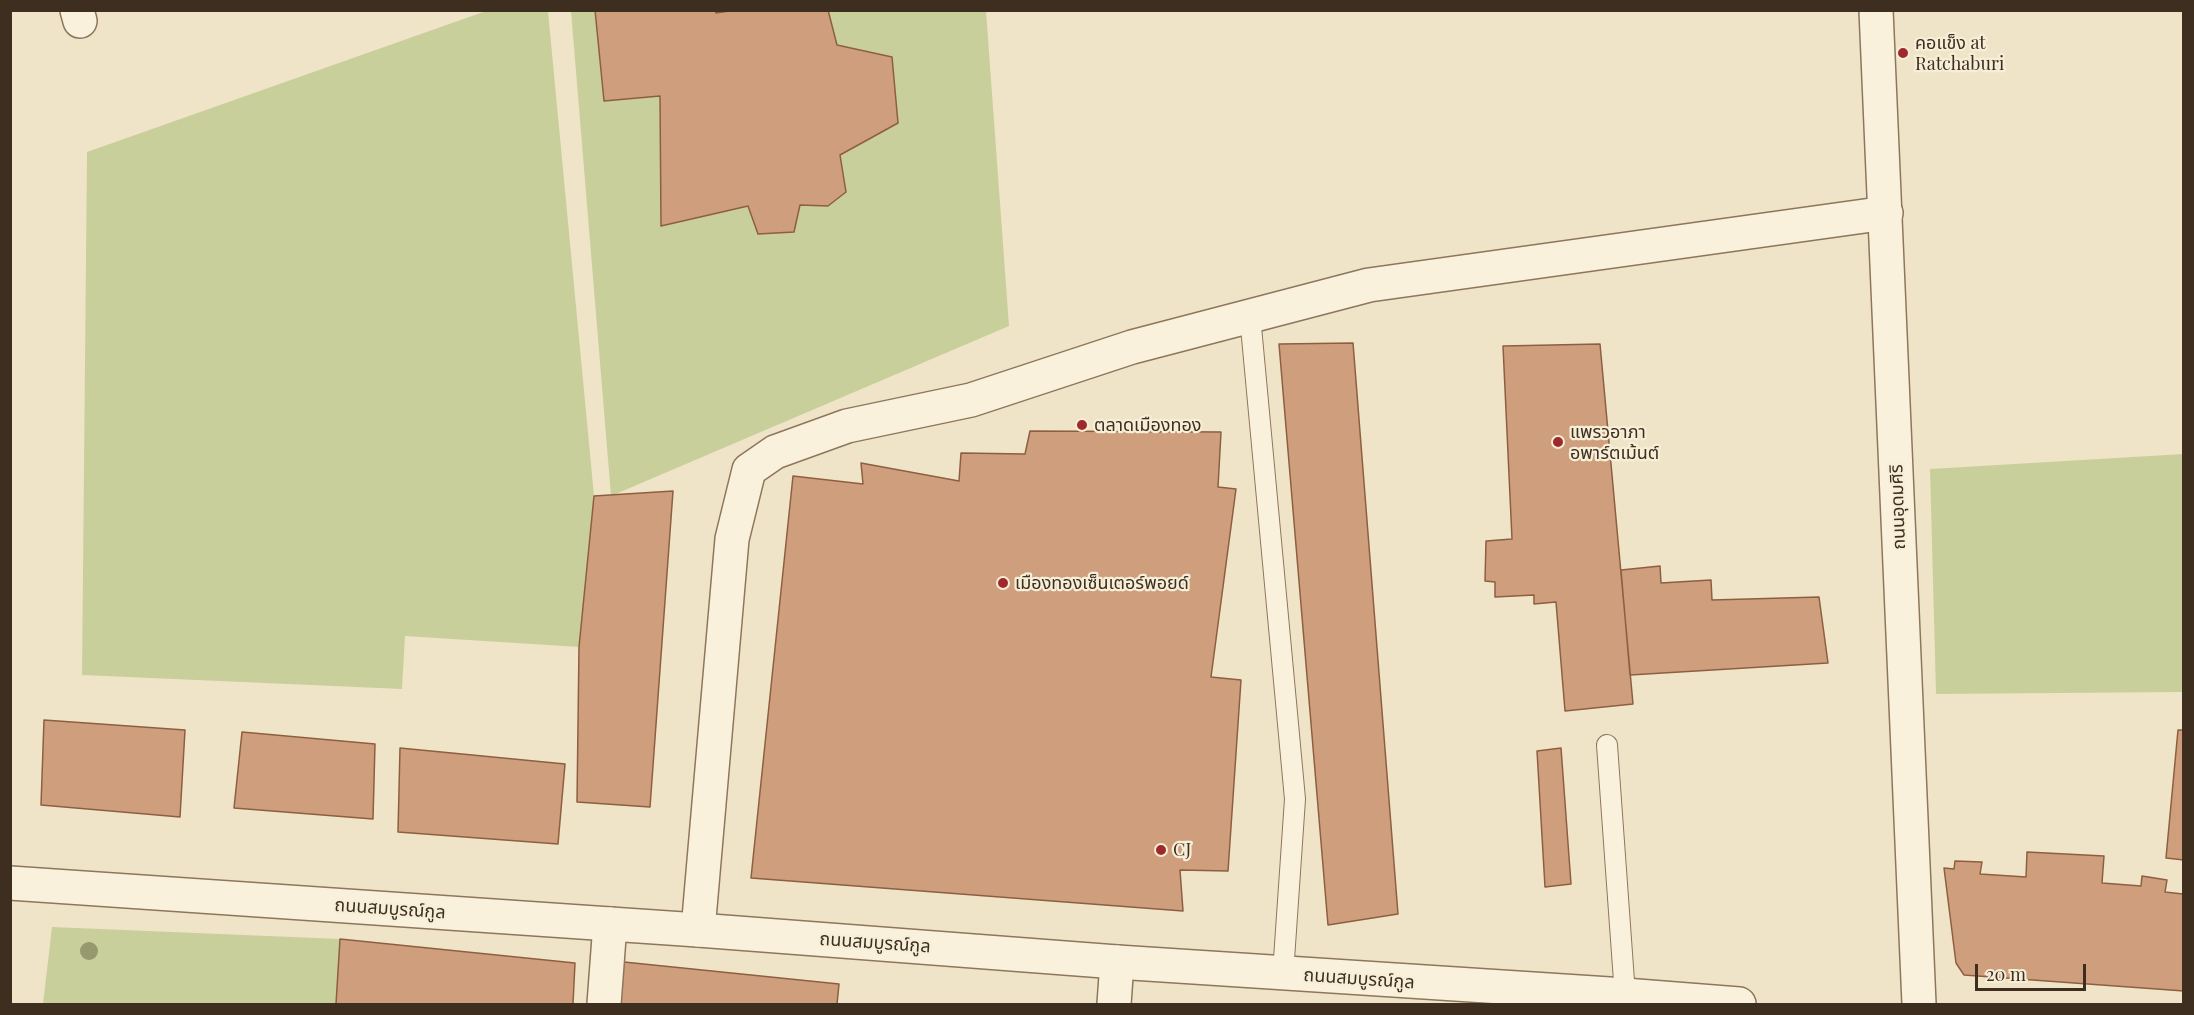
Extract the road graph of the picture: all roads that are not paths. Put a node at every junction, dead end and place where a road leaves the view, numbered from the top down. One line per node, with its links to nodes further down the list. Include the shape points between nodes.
1 (1876, 10): 2 (street, ถนนอุดมศิริ)
2 (1886, 213): 3 (street, via 1369,285); 14 (street, ถนนอุดมศิริ)
3 (1250, 316): 7 (street, via 1132,347 971,400 847,426 775,452 748,470 732,539); 9 (lane, via 1295,799)
4 (1607, 745): 10 (lane)
5 (10, 883): 6 (street, ถนนสมบูรณ์กูล)
6 (610, 924): 7 (street, ถนนสมบูรณ์กูล); 11 (street)
7 (698, 930): 8 (street, ถนนสมบูรณ์กูล)
8 (1117, 962): 9 (street, ถนนสมบูรณ์กูล); 12 (street)
9 (1283, 974): 10 (street, ถนนสมบูรณ์กูล)
10 (1625, 995): 13 (street, ถนนสมบูรณ์กูล)
11 (604, 1005)
12 (1114, 1005)
13 (1739, 1005)
14 (1919, 1005)

